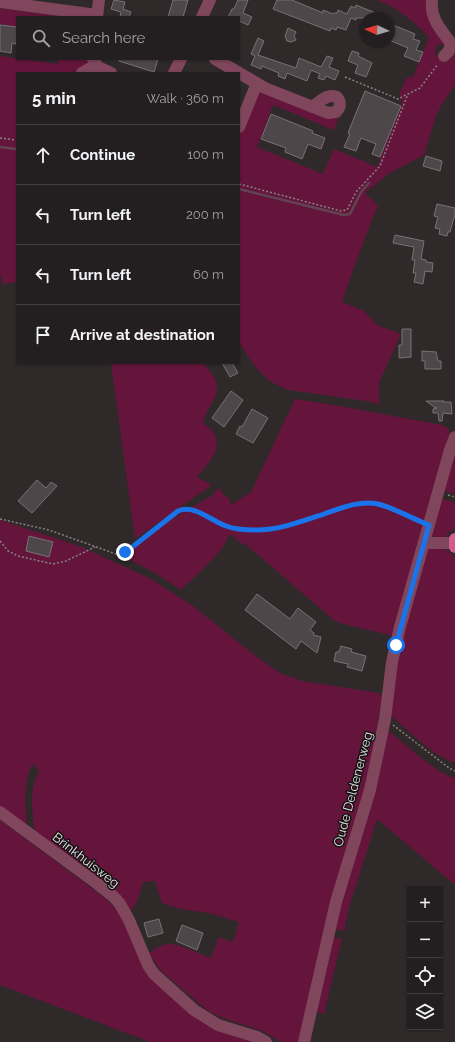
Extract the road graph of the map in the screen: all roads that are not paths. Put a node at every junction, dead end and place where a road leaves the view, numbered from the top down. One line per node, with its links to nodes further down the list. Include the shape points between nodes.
1 (99, 0): 5 (street)
2 (210, 0): 6 (street)
3 (432, 0): 7 (street, via 433,17 451,43)
4 (0, 2): 5 (street)
5 (97, 16)
6 (202, 16)
7 (450, 51)
8 (180, 60): 13 (street)
9 (216, 60): 14 (street)
10 (94, 62): 11 (street); 12 (street)
11 (83, 72)
12 (108, 72)
13 (174, 72)
14 (237, 72)
15 (240, 74): 16 (street)
16 (257, 83): 17 (street); 18 (street)
17 (312, 107)
18 (240, 125)
19 (455, 437): 21 (street, Oude Deldenerweg)
20 (455, 539): 22 (main road)
21 (424, 543): 22 (street); 26 (street, Oude Deldenerweg, via 396,645 385,719 370,790 336,902)
22 (455, 543): 23 (main road)
23 (455, 547)
24 (0, 812): 25 (street, Brinkhuisweg, via 96,882 120,904 154,974 194,1010 218,1025)
25 (266, 1042)
26 (304, 1042)

